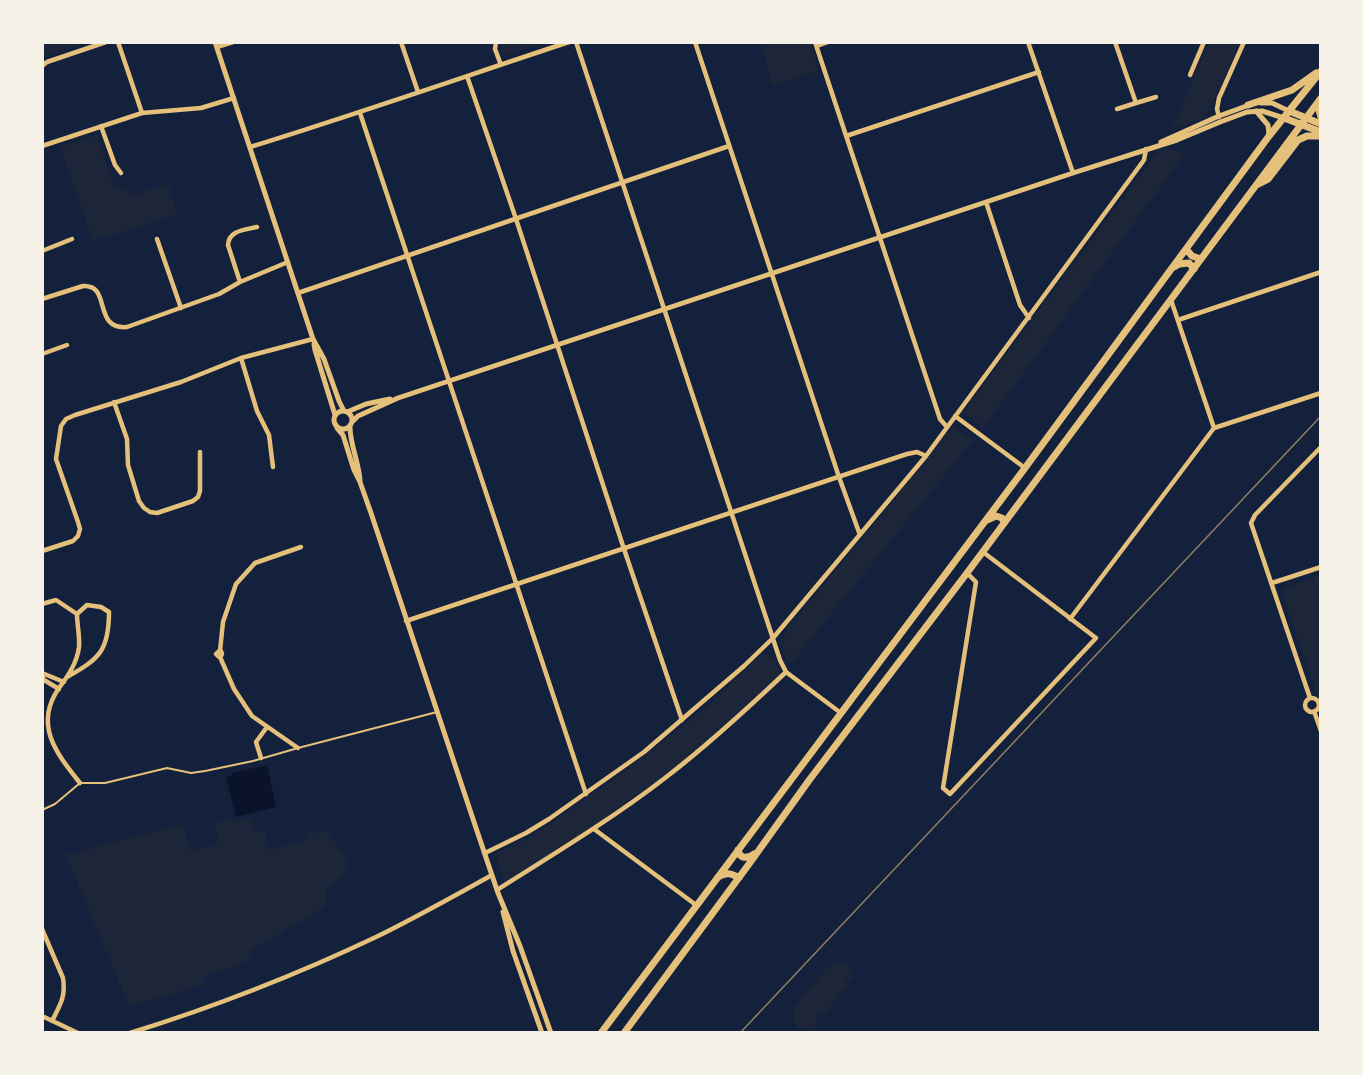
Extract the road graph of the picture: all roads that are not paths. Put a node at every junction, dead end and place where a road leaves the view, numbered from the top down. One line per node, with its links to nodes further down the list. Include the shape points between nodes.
1 (106, 42): 17 (street)
2 (118, 42): 31 (street)
3 (232, 42): 15 (street)
4 (401, 42): 22 (street)
5 (496, 42): 16 (street)
6 (569, 42): 16 (street)
7 (576, 42): 49 (street)
8 (695, 42): 44 (street)
9 (828, 42): 14 (street)
10 (1029, 42): 19 (street)
11 (1115, 42): 26 (street)
12 (1204, 42): 20 (street)
13 (1245, 42): 35 (street, via 1219,98)
14 (816, 44): 40 (street)
15 (216, 45): 24 (street)
16 (501, 65): 21 (street)
17 (42, 66)
18 (1321, 70): 28 (highway, via 1292,90); 33 (highway)
19 (1039, 72): 40 (street); 48 (street)
20 (1190, 75)
21 (467, 76): 22 (street); 52 (street)
22 (418, 92): 32 (street)
23 (1156, 97): 26 (street)
24 (234, 98): 31 (street, via 201,108); 45 (street)
25 (1321, 98): 36 (highway)
26 (1136, 103): 29 (street)
27 (1321, 103): 34 (highway)
28 (1248, 105): 33 (street, via 1272,103); 35 (street)
29 (1118, 109)
30 (1256, 111): 33 (street); 35 (street); 41 (street, via 1269,125)
31 (142, 113): 38 (street)
32 (360, 113): 45 (street); 59 (street)
33 (1287, 114): 36 (highway); 41 (highway)
34 (1321, 117)
35 (1219, 119): 46 (street, via 1177,140)
36 (1304, 121): 37 (highway); 39 (highway); 50 (highway)
37 (1321, 124)
38 (101, 126): 43 (street); 47 (street)
39 (1321, 132)
40 (846, 136): 54 (street)
41 (1269, 136): 57 (highway)
42 (1321, 136): 50 (highway, via 1298,140 1268,179)
43 (42, 146)
44 (729, 146): 49 (street); 65 (street)
45 (250, 147): 61 (street)
46 (1146, 149): 48 (street); 72 (street, via 1144,160)
47 (121, 173)
48 (1073, 173): 51 (street)
49 (622, 183): 52 (street); 71 (street)
50 (1254, 187): 60 (highway)
51 (986, 202): 54 (street); 72 (street, via 1020,305)
52 (516, 219): 59 (street); 76 (street)
53 (257, 227): 66 (street, via 232,234 228,240)
54 (879, 237): 65 (street); 87 (street, via 939,419)
55 (72, 239): 58 (street)
56 (157, 239): 70 (street)
57 (1186, 249): 60 (highway); 62 (highway)
58 (42, 251)
59 (408, 255): 67 (street); 79 (street)
60 (1201, 259): 63 (highway)
61 (288, 262): 66 (street); 67 (street)
62 (1172, 268): 63 (highway, via 1189,263); 94 (highway)
63 (1194, 269): 69 (highway)
64 (1321, 272): 73 (street)
65 (772, 273): 71 (street); 95 (street)
66 (240, 282): 70 (street)
67 (298, 293): 74 (street)
68 (42, 299): 70 (street, via 89,285 99,294 108,321 119,328)
69 (1171, 300): 73 (street); 98 (highway)
70 (181, 308)
71 (664, 310): 76 (street); 99 (street)
72 (1029, 318): 85 (street)
73 (1178, 320): 89 (street)
74 (313, 339): 78 (street); 83 (street); 84 (street)
75 (67, 345): 77 (street)
76 (556, 345): 79 (street); 104 (street)
77 (42, 353)
78 (241, 358): 82 (street, via 181,382); 93 (street, via 257,411 269,435)
79 (449, 381): 81 (street); 109 (street)
80 (1321, 393): 89 (street)
81 (398, 398): 83 (street); 86 (street, via 358,416)
82 (114, 402): 91 (street, via 127,439 128,465 136,492 150,512 157,513 198,497); 105 (street, via 66,419 61,426 56,459 80,529 73,541)
83 (346, 411): 84 (street); 86 (street, via 351,415)
84 (335, 415): 88 (street, via 333,422)
85 (955, 416): 87 (street); 94 (street)
86 (351, 424): 88 (street, via 345,430); 96 (street)
87 (947, 427): 92 (street)
88 (337, 428): 96 (street)
89 (1214, 428): 113 (street)
90 (1321, 447): 110 (street, via 1255,514 1251,523)
91 (200, 452)
92 (926, 456): 95 (street, via 917,452 907,454); 102 (street)
93 (273, 467)
94 (1025, 468): 97 (highway)
95 (839, 477): 99 (street); 102 (street)
96 (360, 482): 114 (street)
97 (999, 502): 98 (highway, via 1006,508); 100 (highway)
98 (1015, 507): 101 (highway)
99 (732, 513): 104 (street); 115 (street)
100 (985, 521): 101 (highway, via 996,516); 116 (highway)
101 (1004, 522): 106 (highway)
102 (860, 535): 115 (street)
103 (301, 547): 130 (street, via 255,563 236,584 224,622 220,654 234,689 252,716)
104 (624, 549): 109 (street); 129 (street)
105 (42, 551)
106 (983, 552): 108 (highway); 113 (street)
107 (1321, 567): 110 (street)
108 (967, 573): 113 (street, via 976,582 943,788 950,794 1096,638); 117 (highway)
109 (516, 584): 114 (street); 135 (street)
110 (1272, 584): 124 (street)
111 (42, 604): 112 (street, via 56,600)
112 (77, 614): 120 (street, via 79,647); 120 (street, via 87,605 109,612 106,642 93,662)
113 (1070, 619)
114 (406, 621): 127 (street)
115 (773, 638): 118 (street); 129 (street)
116 (878, 663): 117 (highway, via 883,669); 122 (highway)
117 (895, 667): 121 (highway)
118 (786, 672): 128 (street); 137 (street, via 686,761)
119 (42, 674): 120 (street); 123 (street, via 44,680)
120 (65, 679): 123 (street)
121 (884, 680): 122 (highway, via 877,676); 138 (highway)
122 (863, 684): 128 (highway)
123 (58, 689): 134 (street, via 48,712 48,728 60,758)
124 (1310, 698): 125 (street); 126 (street, via 1305,706)
125 (1320, 703): 126 (street)
126 (1314, 711): 131 (street)
127 (437, 712): 132 (lane); 140 (street)
128 (841, 713): 139 (highway)
129 (682, 720): 135 (street)
130 (267, 727): 132 (street); 133 (street, via 256,742)
131 (1321, 731)
132 (298, 748): 133 (lane)
133 (261, 758): 134 (lane, via 191,773 167,768 105,783)
134 (80, 783): 136 (lane)
135 (586, 794): 140 (street, via 526,833)
136 (42, 810)
137 (594, 829): 144 (street); 145 (street)
138 (760, 848): 139 (highway, via 746,858); 142 (highway)
139 (738, 850): 143 (highway)
140 (485, 853): 141 (street)
141 (492, 875): 144 (street); 150 (street, via 340,953 229,1000)
142 (739, 878): 143 (highway, via 730,873); 154 (highway)
143 (716, 879): 145 (highway)
144 (498, 891): 151 (street, via 513,951); 152 (street)
145 (696, 905): 153 (highway)
146 (42, 929): 148 (street, via 64,987 63,999)
147 (42, 1016): 148 (street)
148 (52, 1021): 149 (street)
149 (78, 1033)
150 (130, 1033)
151 (542, 1033)
152 (551, 1033)
153 (601, 1033)
154 (624, 1033)

